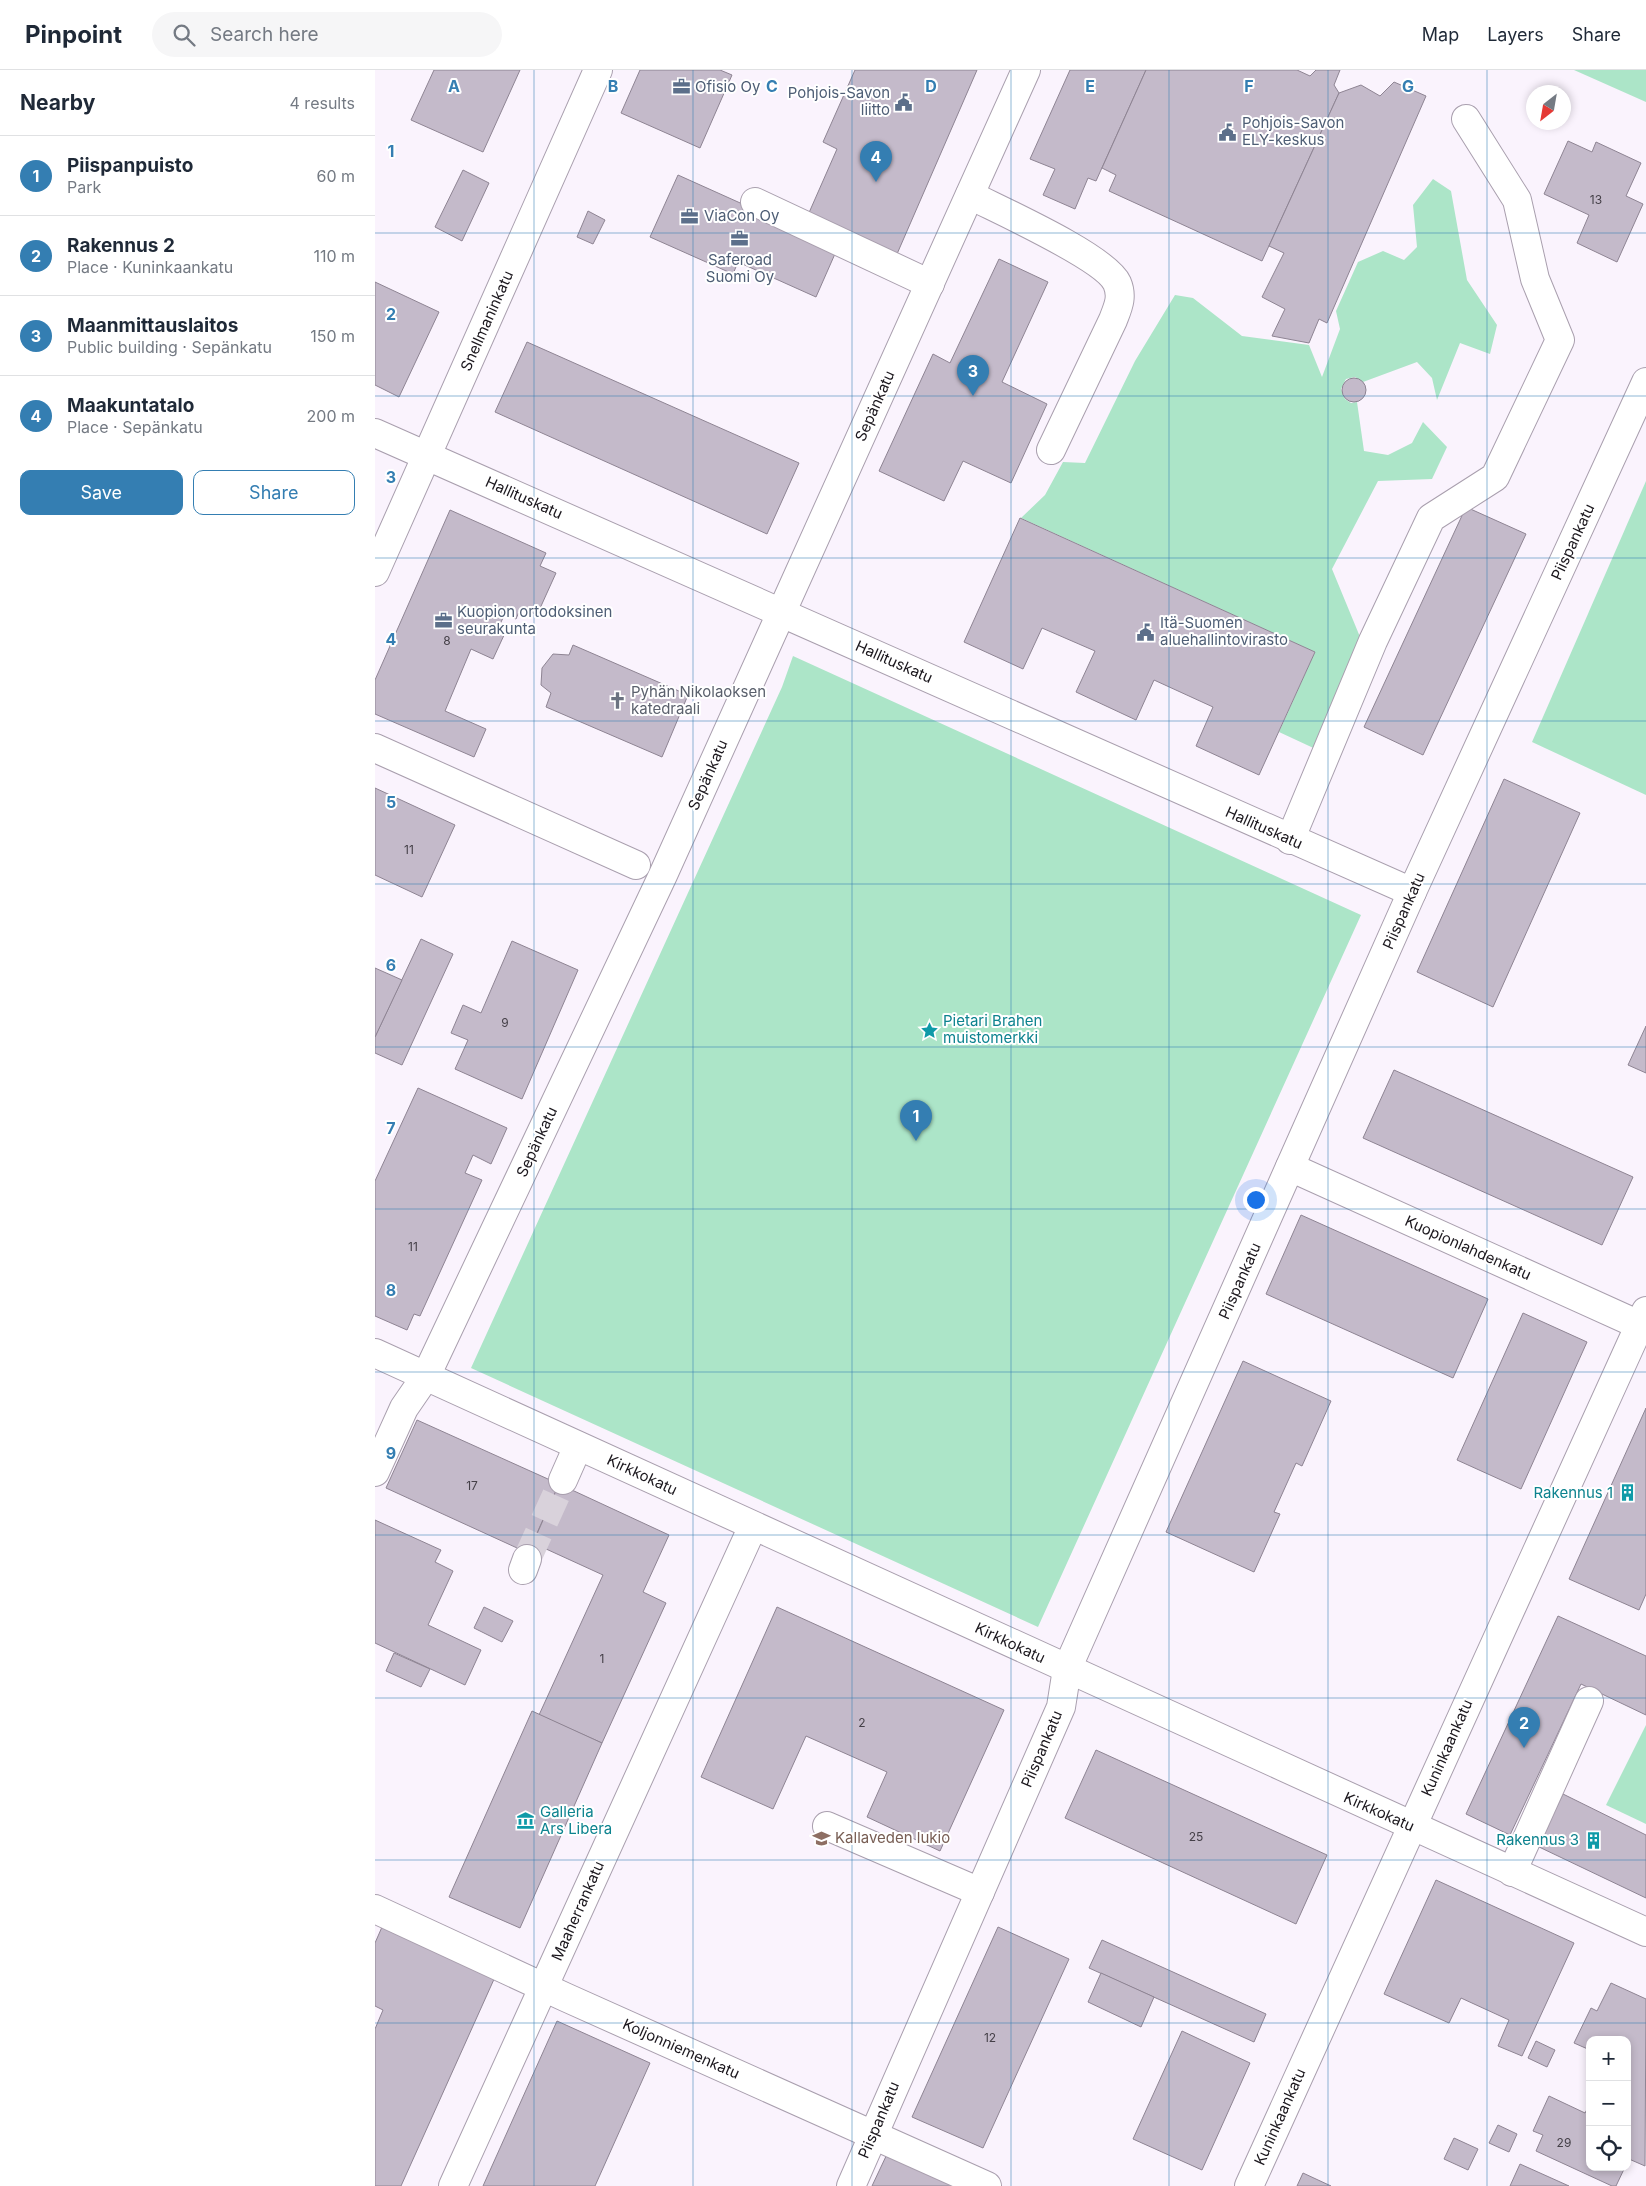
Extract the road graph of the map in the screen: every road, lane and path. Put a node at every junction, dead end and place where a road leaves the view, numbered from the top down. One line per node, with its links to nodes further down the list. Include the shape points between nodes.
1 (598, 70): 10 (street, Snellmaninkatu)
2 (1027, 70): 4 (street, Sepänkatu)
3 (1466, 120): 14 (street, via 1517,200 1535,279 1561,340 1495,477 1431,518 1373,641)
4 (970, 196): 6 (street, Sepänkatu); 9 (street, via 1085,256 1117,282 1121,299 1113,320)
5 (755, 202): 6 (street)
6 (930, 284): 12 (street, Sepänkatu)
7 (1646, 382): 16 (street, Piispankatu)
8 (375, 433): 10 (street, Hallituskatu)
9 (1051, 450)
10 (428, 456): 11 (street, Snellmaninkatu); 12 (street, Hallituskatu)
11 (375, 572)
12 (781, 613): 14 (street, Hallituskatu); 20 (street, Sepänkatu, via 663,875)
13 (375, 748): 15 (street)
14 (1290, 840): 16 (street, Hallituskatu)
15 (636, 865)
16 (1412, 892): 17 (street, Piispankatu)
17 (1290, 1166): 18 (street, Kuopionlahdenkatu); 25 (street, Piispankatu)
18 (1644, 1321): 28 (street, Kuninkaankatu)
19 (375, 1353): 20 (street, Kirkkokatu)
20 (426, 1376): 21 (street, Kirkkokatu); 22 (street, Sepänkatu, via 404,1408)
21 (579, 1446): 23 (street); 24 (street, Kirkkokatu)
22 (375, 1472)
23 (563, 1480)
24 (753, 1526): 25 (street, Kirkkokatu); 33 (street, Maaherrankatu)
25 (1067, 1669): 28 (street, Kirkkokatu); 30 (street, Piispankatu, via 1061,1707)
26 (1589, 1701): 29 (street)
27 (827, 1826): 30 (street)
28 (1412, 1827): 29 (street, Kirkkokatu); 38 (street, Kuninkaankatu)
29 (1512, 1872): 32 (street, Kirkkokatu)
30 (980, 1892): 34 (street, Piispankatu)
31 (375, 1909): 33 (street, Koljonniemenkatu)
32 (1646, 1932)
33 (543, 1987): 34 (street, Koljonniemenkatu); 35 (street, Maaherrankatu)
34 (873, 2135): 36 (street, Piispankatu); 37 (street, Koljonniemenkatu)
35 (453, 2186)
36 (851, 2186)
37 (987, 2186)
38 (1249, 2186)

